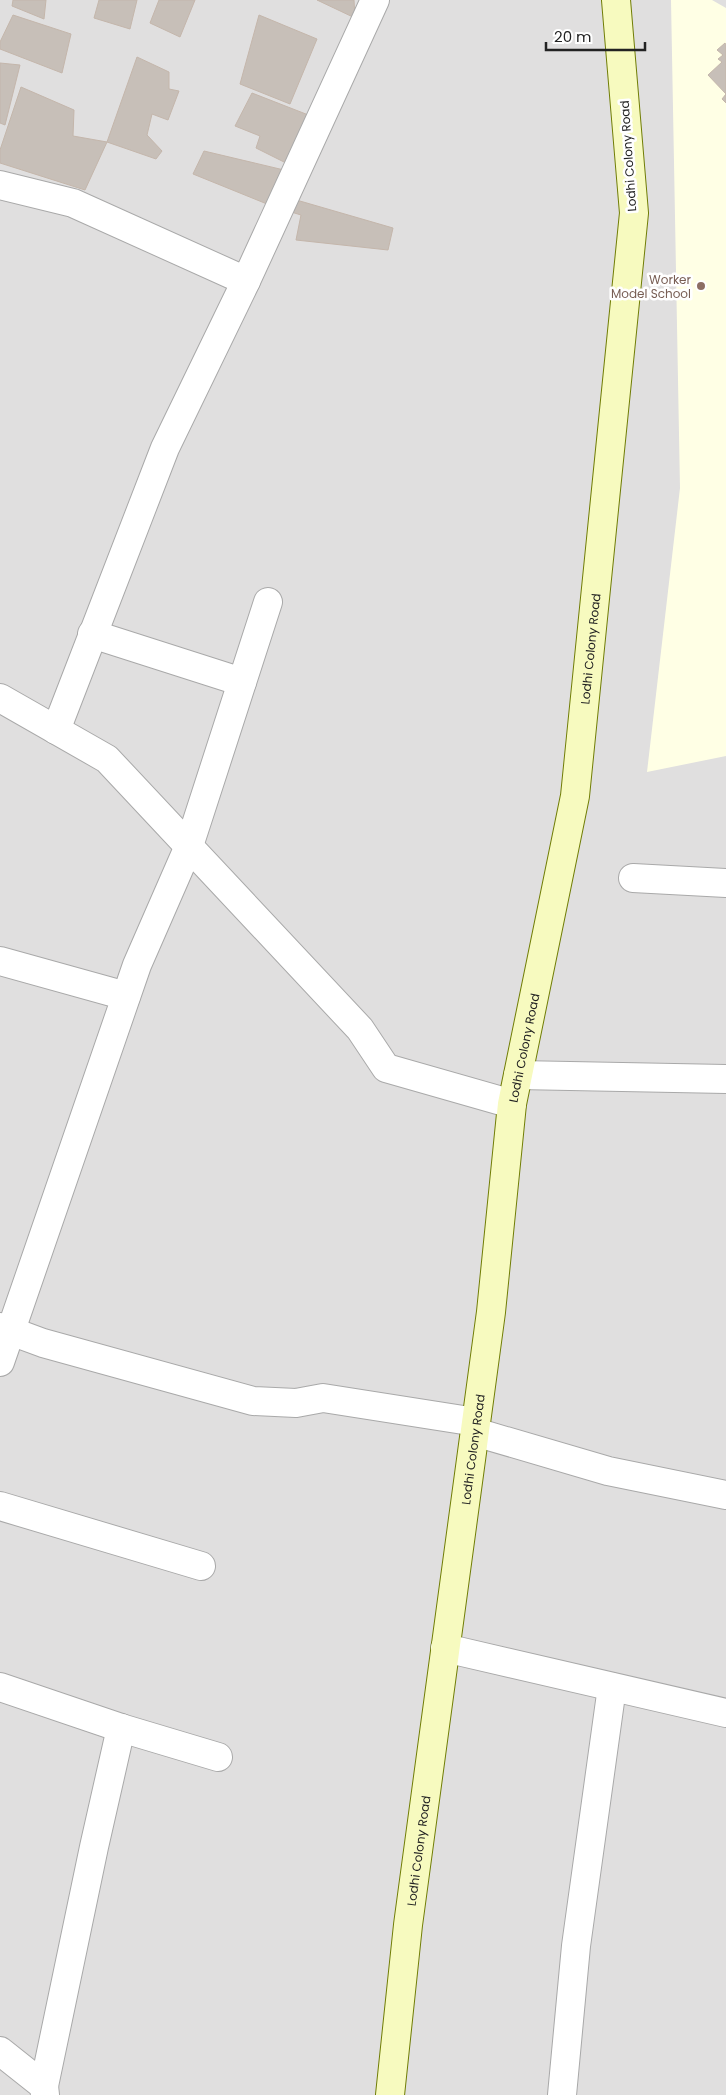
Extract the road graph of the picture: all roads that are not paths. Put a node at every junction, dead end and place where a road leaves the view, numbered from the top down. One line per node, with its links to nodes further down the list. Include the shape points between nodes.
1 (375, 0): 4 (street)
2 (616, 0): 15 (main road, Lodhi Colony Road, via 634,213 575,796)
3 (0, 185): 4 (street, via 73,203)
4 (246, 281): 6 (street, via 165,448)
5 (268, 602): 7 (street)
6 (92, 634): 7 (street); 9 (street)
7 (242, 682): 10 (street)
8 (0, 698): 9 (street)
9 (56, 730): 10 (street, via 108,759)
10 (189, 846): 14 (street); 17 (street, via 360,1029 386,1068)
11 (633, 878): 12 (street)
12 (726, 883)
13 (0, 961): 14 (street)
14 (126, 996): 18 (street)
15 (518, 1075): 16 (street); 17 (main road, Lodhi Colony Road)
16 (726, 1079)
17 (512, 1104): 20 (main road, Lodhi Colony Road)
18 (5, 1329): 19 (street); 20 (street, via 43,1343 253,1401 296,1403 323,1398)
19 (0, 1362)
20 (476, 1427): 21 (street, via 608,1471); 24 (main road, Lodhi Colony Road)
21 (726, 1495)
22 (0, 1506): 23 (street)
23 (201, 1566)
24 (445, 1648): 25 (street); 32 (main road, Lodhi Colony Road, via 408,1925)
25 (612, 1687): 27 (street); 33 (street, via 576,1946)
26 (0, 1688): 28 (street)
27 (726, 1713)
28 (121, 1728): 29 (street); 31 (street)
29 (218, 1758)
30 (0, 2051): 31 (street)
31 (44, 2091)
32 (390, 2095)
33 (562, 2095)

